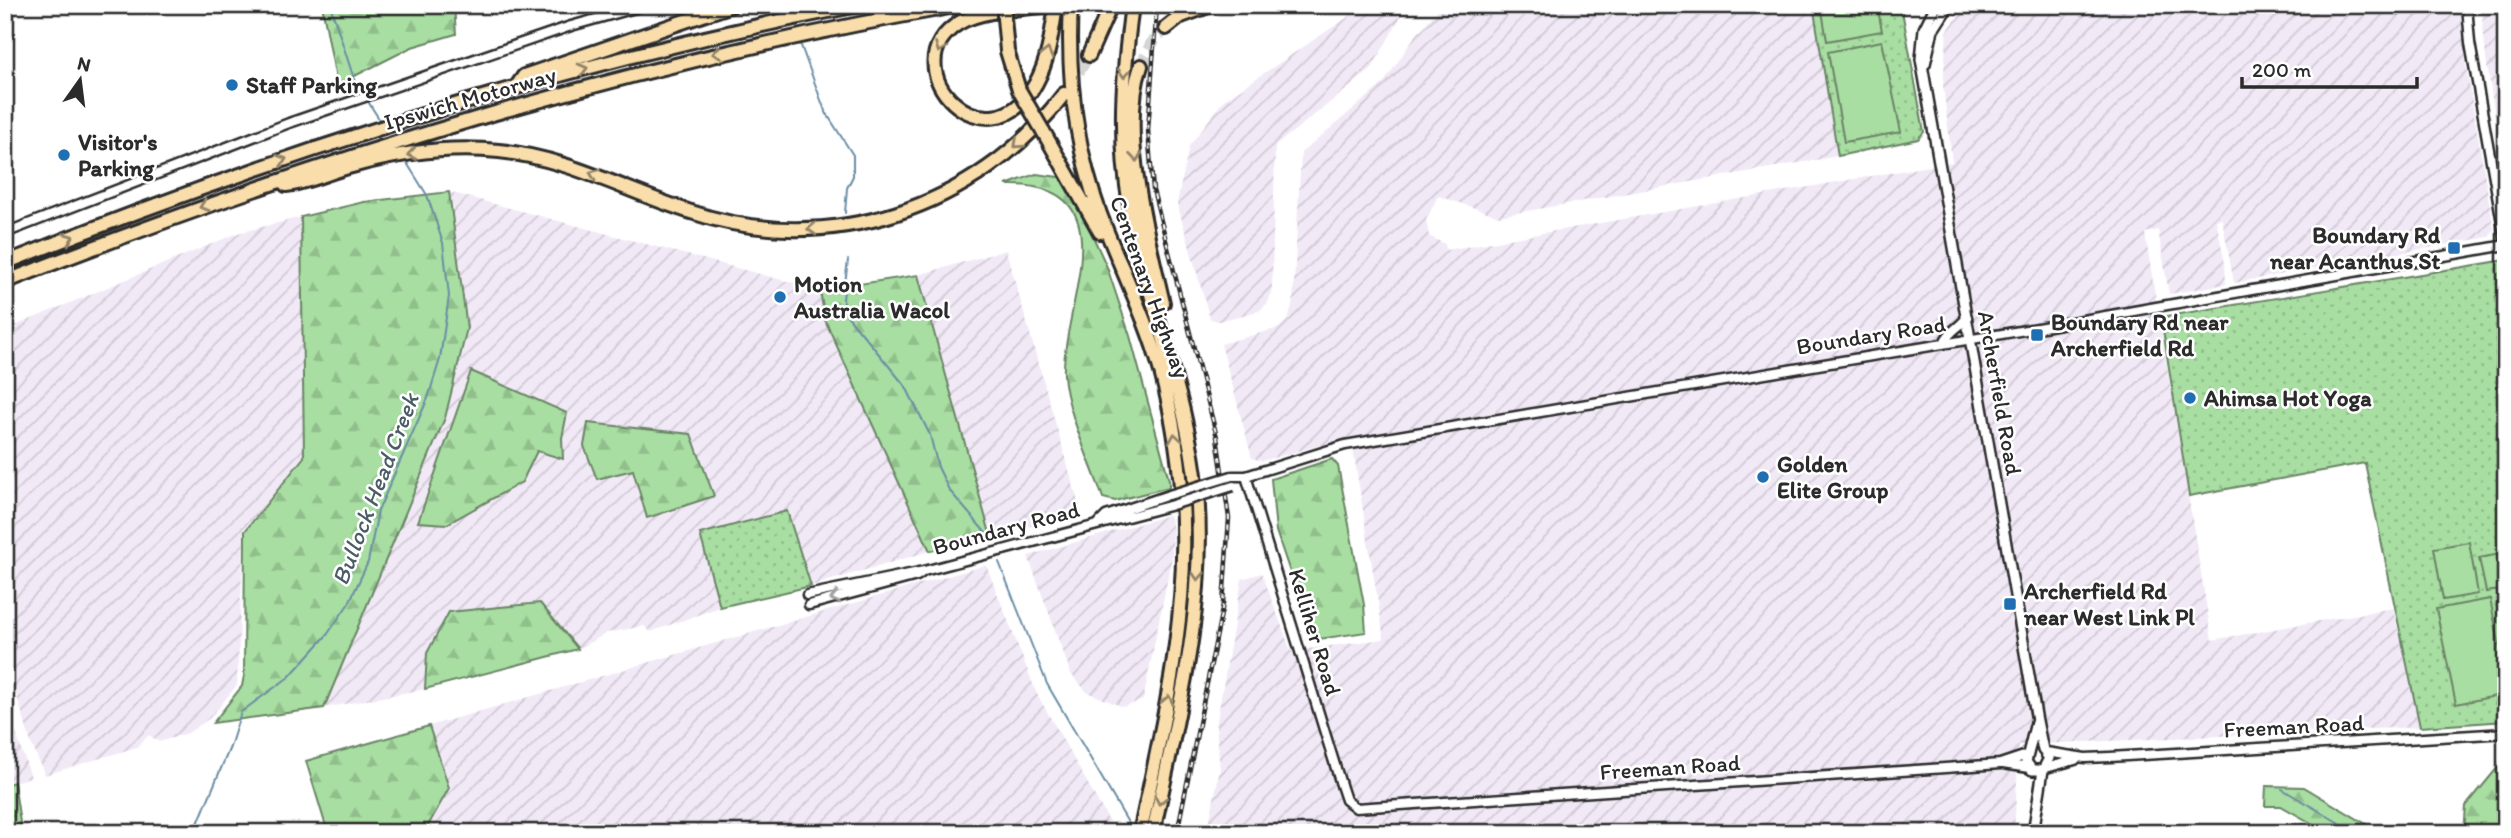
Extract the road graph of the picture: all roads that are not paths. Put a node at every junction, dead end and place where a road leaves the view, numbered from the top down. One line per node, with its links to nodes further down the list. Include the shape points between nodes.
1 (646, 5): 21 (street, via 354,100)
2 (732, 5): 18 (highway, via 524,76)
3 (858, 5): 18 (highway, Ipswich Motorway, one-way to 3)
4 (961, 5): 20 (highway, Ipswich Motorway, one-way to 20, via 784,38 615,78 434,129)
5 (1111, 5): 15 (highway)
6 (1132, 5): 29 (highway, Centenary Highway, one-way to 29, via 1122,110 1127,184)
7 (1211, 5): 14 (highway, via 1181,16)
8 (1936, 5): 17 (main road, Archerfield Road, via 1921,38)
9 (1949, 5): 17 (main road, Archerfield Road, via 1933,30)
10 (2467, 5): 22 (street)
11 (1053, 7): 11 (highway, one-way to 11, via 974,18 952,28 935,62 937,80 950,102 970,114 987,117 1005,114 1021,104 1042,71)
12 (1071, 7): 23 (highway, Centenary Highway, via 1077,120 1092,187)
13 (1004, 12): 23 (highway, bridge, via 1007,51 1019,90 1102,236)
14 (1166, 28)
15 (1089, 55)
16 (1141, 66): 29 (highway, one-way to 29, via 1134,125 1140,194 1186,400)
17 (1924, 72): 26 (main road, Archerfield Road)
18 (517, 87): 24 (highway, Ipswich Motorway, one-way to 18, via 188,193)
19 (1064, 94): 20 (highway, one-way to 20, via 1019,144 955,189 893,216 828,229 786,230 728,223 555,161 501,151)
20 (378, 154): 25 (highway, one-way to 25, via 289,185 268,183)
21 (5, 233)
22 (2506, 245): 27 (street, Boundary Road)
23 (1114, 248): 45 (highway, Centenary Highway, one-way to 23, via 1180,631 1183,511 1177,446 1161,372)
24 (5, 263)
25 (5, 282)
26 (1967, 317): 27 (main road, Archerfield Road); 28 (street, via 1963,325 1947,334)
27 (1972, 339): 28 (street, Boundary Road); 35 (main road, Archerfield Road)
28 (1944, 343): 30 (street, Boundary Road, via 1345,445)
29 (1184, 412): 46 (highway, Centenary Highway, one-way to 46, via 1197,494 1197,592 1188,666)
30 (1246, 476): 31 (street, Boundary Road, bridge, via 1169,495 1106,516); 31 (street, Boundary Road, bridge, via 1233,486 1109,524); 43 (street, Kelliher Road)
31 (1099, 523): 32 (street, Boundary Road)
32 (923, 570): 33 (street, Boundary Road); 34 (street, Boundary Road, one-way to 34, via 916,576)
33 (807, 595)
34 (809, 605)
35 (2036, 721): 37 (main road, Archerfield Road); 38 (main road, Archerfield Road)
36 (2506, 733): 39 (street, Freeman Road)
37 (2045, 751): 38 (main road, via 2035,748); 39 (street, Freeman Road); 42 (main road, via 2049,758)
38 (2027, 754): 40 (street, Freeman Road); 41 (main road)
39 (2085, 758): 42 (street, Freeman Road)
40 (2000, 764): 41 (street, Freeman Road); 43 (street, Freeman Road, via 1364,808)
41 (2031, 769): 42 (main road); 44 (main road)
42 (2044, 769): 44 (main road)
43 (1346, 800)
44 (2036, 800): 47 (main road)
45 (1140, 833)
46 (1153, 833)
47 (2033, 833)

